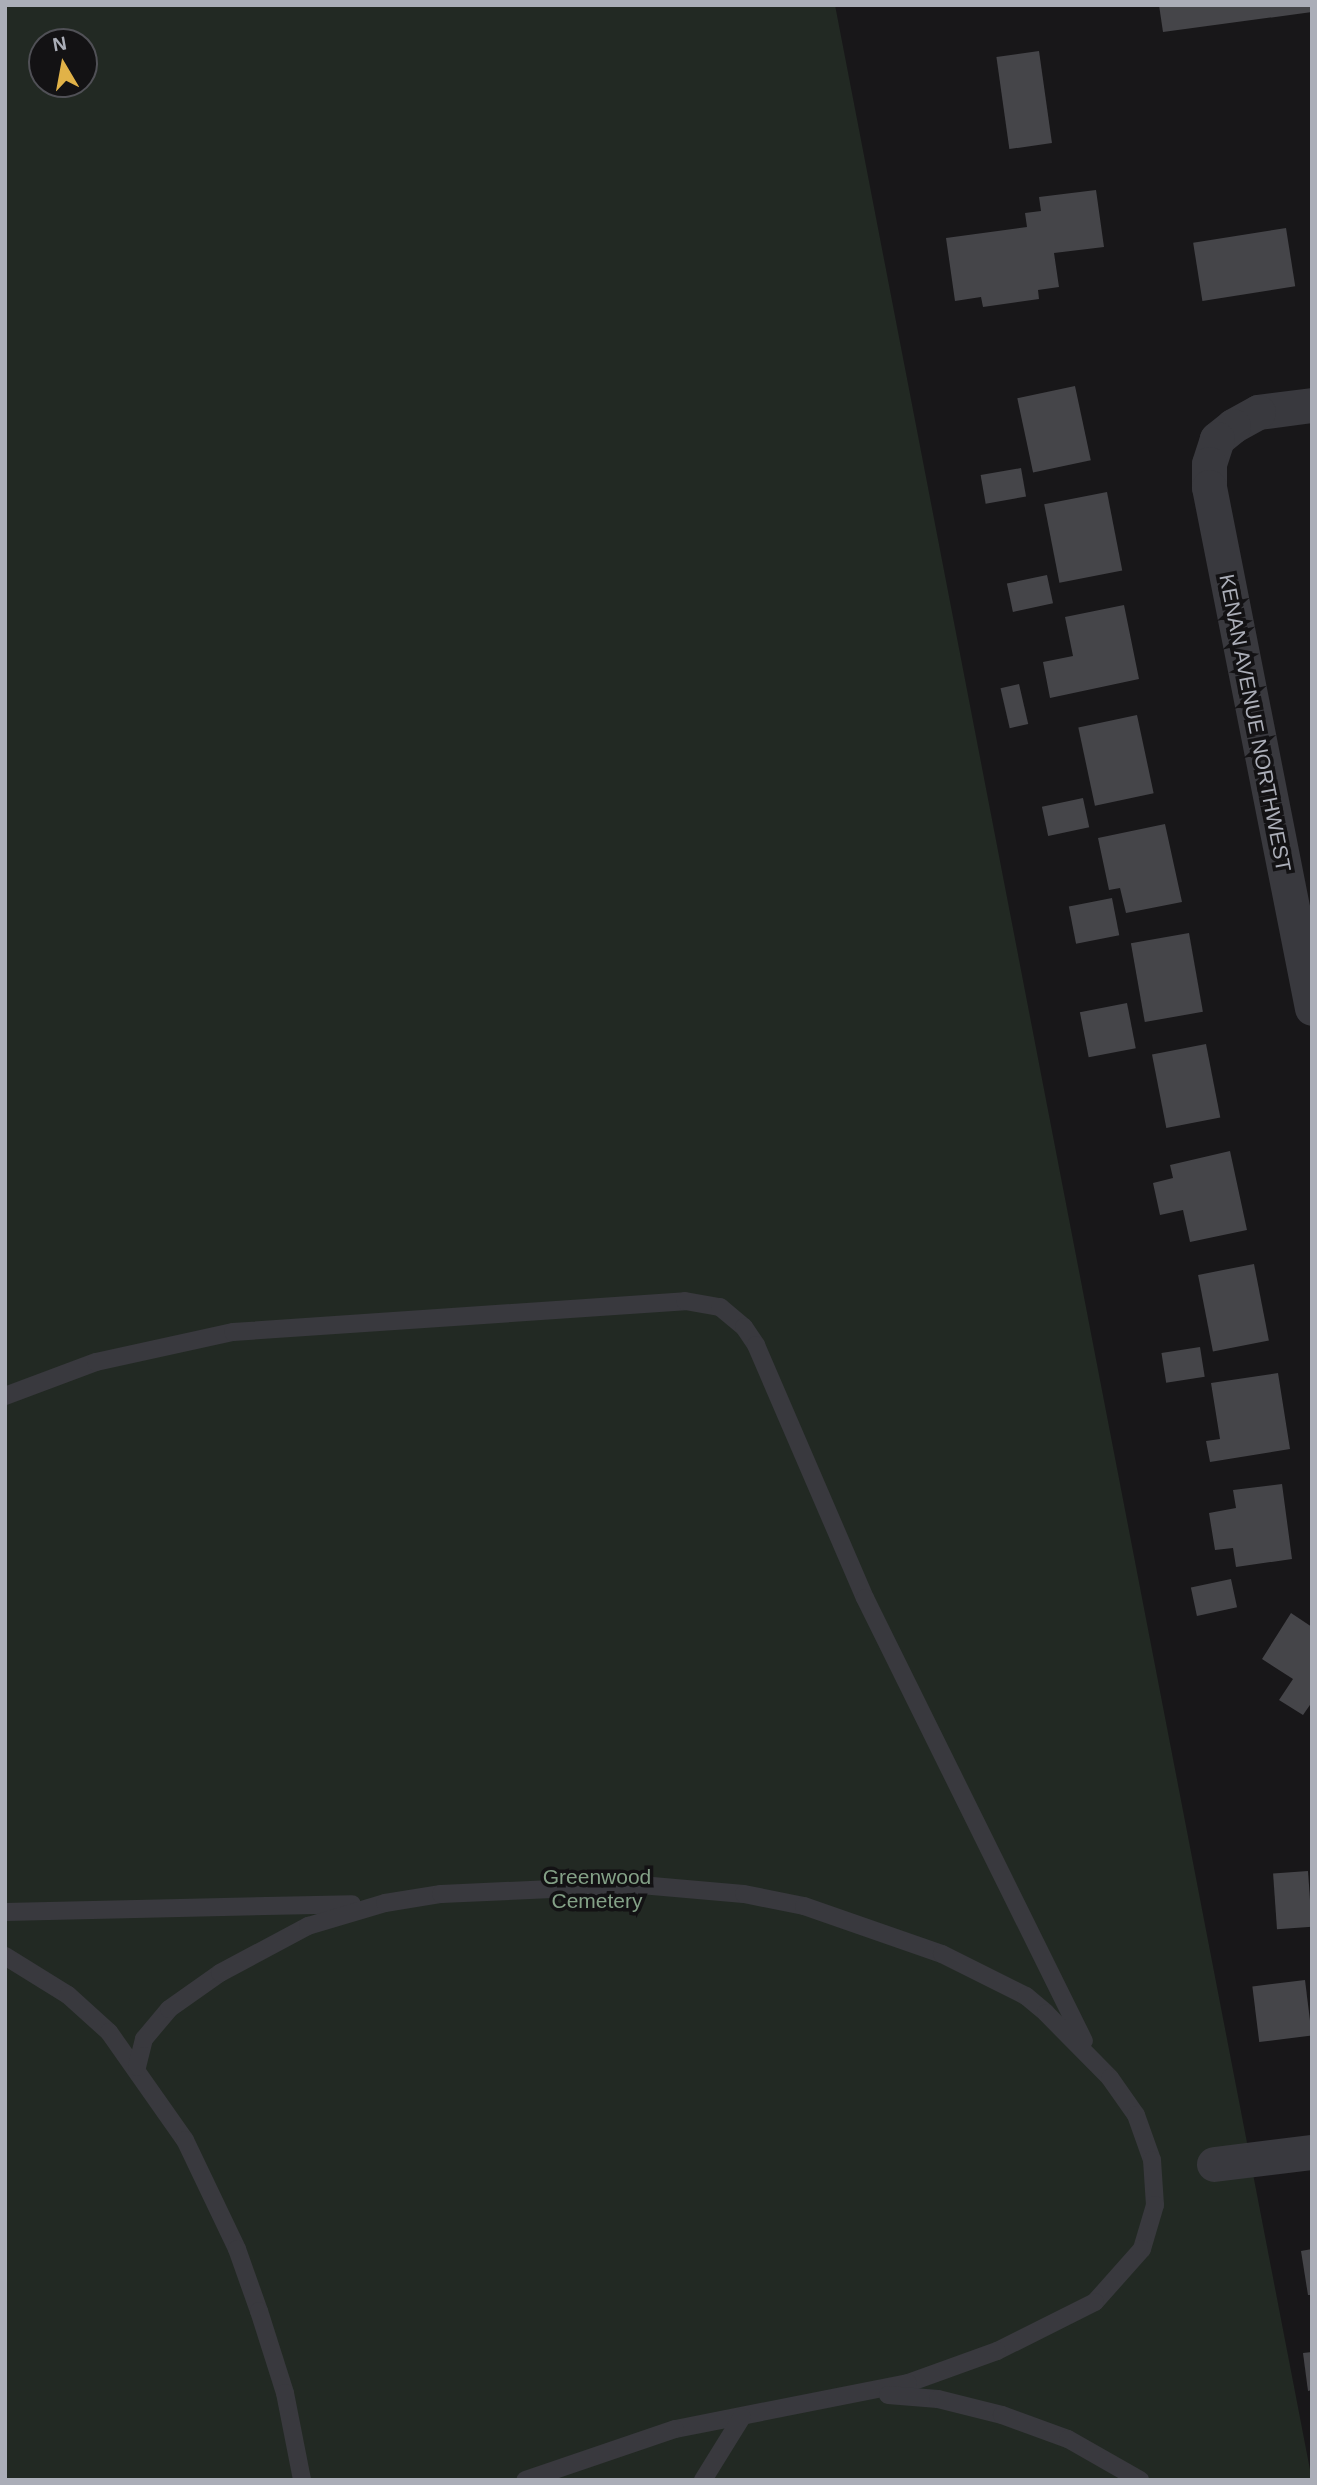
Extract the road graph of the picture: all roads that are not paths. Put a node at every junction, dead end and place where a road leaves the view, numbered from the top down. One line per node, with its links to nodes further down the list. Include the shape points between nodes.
1 (1312, 405): 2 (street, KENAN AVENUE NORTHWEST, via 1258,412 1217,439 1209,487)
2 (1312, 1008)
3 (5, 1396): 7 (lane, via 96,1362 233,1332 685,1301 720,1307 744,1326 755,1345 865,1598)
4 (385, 1903): 5 (lane); 7 (lane, via 501,1889 641,1885 744,1894 804,1906 905,1938 1026,1996); 8 (lane, via 307,1926 220,1973 157,2020 144,2039)
5 (5, 1912)
6 (5, 1956): 8 (lane, via 79,2004 110,2032)
7 (1094, 2060): 11 (lane, via 1136,2115 1152,2160 1155,2204 1146,2239 1130,2267 1095,2302 1041,2332 955,2368)
8 (137, 2067): 14 (lane, via 185,2140 237,2249 285,2393)
9 (1312, 2152): 10 (street)
10 (1214, 2164)
11 (834, 2400): 12 (lane); 18 (lane, via 909,2395 967,2406 1068,2439)
12 (742, 2417): 13 (lane, via 657,2434); 17 (lane)
13 (543, 2473): 15 (lane); 16 (lane)
14 (302, 2480)
15 (525, 2480)
16 (565, 2480)
17 (703, 2480)
18 (1140, 2480)

